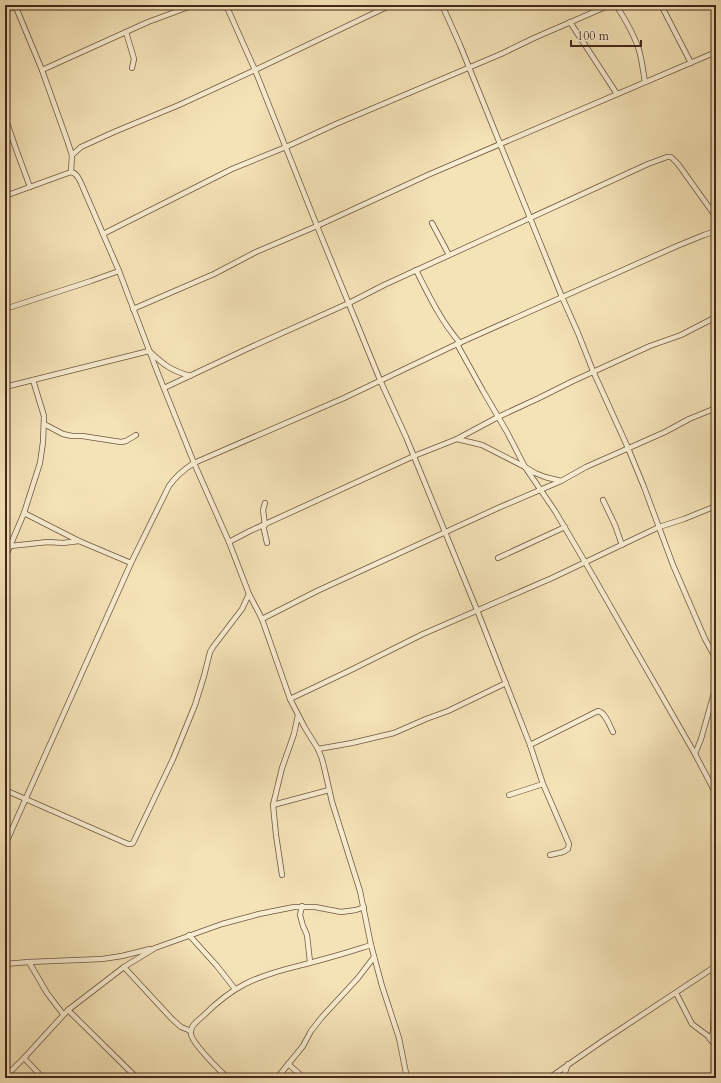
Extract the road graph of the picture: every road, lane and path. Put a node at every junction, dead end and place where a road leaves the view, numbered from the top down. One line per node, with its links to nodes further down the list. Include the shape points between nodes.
1 (194, 5): 11 (street)
2 (226, 5): 17 (street)
3 (391, 5): 17 (street)
4 (442, 5): 15 (street)
5 (610, 5): 10 (street)
6 (616, 5): 18 (street, via 630,28 640,56)
7 (661, 5): 13 (street)
8 (15, 6): 9 (street); 16 (street)
9 (5, 10)
10 (570, 22): 15 (street); 19 (street)
11 (126, 32): 14 (street, via 134,59); 16 (street)
12 (716, 52): 13 (street)
13 (691, 63): 18 (street)
14 (132, 68)
15 (469, 68): 21 (street); 22 (street)
16 (42, 70): 23 (street)
17 (254, 70): 22 (street); 23 (street, via 81,147)
18 (645, 82): 19 (street)
19 (617, 94): 21 (street)
20 (5, 117): 25 (street)
21 (500, 144): 28 (street); 30 (street)
22 (286, 147): 30 (street); 32 (street, via 232,169)
23 (72, 155): 24 (street)
24 (71, 172): 25 (street); 32 (street, via 81,183)
25 (30, 187): 26 (street)
26 (5, 196)
27 (716, 217): 28 (street, via 678,164 669,157 648,164)
28 (531, 218): 33 (street); 36 (street)
29 (432, 223): 33 (street)
30 (317, 226): 37 (street); 38 (street)
31 (716, 231): 36 (street)
32 (103, 234): 35 (street)
33 (449, 255): 34 (street)
34 (416, 270): 37 (street); 41 (street, via 440,317)
35 (119, 271): 38 (street); 39 (street)
36 (562, 297): 41 (street); 43 (street)
37 (349, 303): 44 (street); 46 (street)
38 (133, 308): 42 (street)
39 (5, 309)
40 (716, 317): 43 (street, via 681,335)
41 (459, 343): 46 (street); 50 (street)
42 (149, 351): 44 (street, via 169,368); 45 (street); 48 (street)
43 (593, 372): 50 (street); 54 (street)
44 (190, 376): 48 (street)
45 (33, 380): 47 (street); 51 (street)
46 (380, 380): 55 (street); 56 (street)
47 (5, 387)
48 (164, 388): 56 (street)
49 (716, 408): 54 (street)
50 (498, 417): 53 (street); 57 (street)
51 (44, 424): 52 (street, via 63,434 121,442); 63 (street, via 40,463)
52 (136, 435)
53 (457, 439): 55 (street); 57 (street, via 482,445)
54 (628, 448): 58 (street); 66 (street)
55 (414, 456): 64 (street); 67 (street)
56 (194, 463): 69 (street); 76 (street, via 169,486)
57 (525, 467): 58 (street, via 534,473); 59 (street)
58 (561, 481): 59 (street)
59 (540, 490): 65 (street); 67 (street)
60 (603, 500): 71 (street)
61 (265, 503): 64 (street)
62 (716, 506): 66 (street)
63 (24, 513): 68 (street); 72 (street)
64 (264, 525): 69 (street); 70 (street)
65 (565, 527): 74 (street); 75 (street)
66 (659, 527): 71 (street); 80 (street, via 673,565)
67 (445, 532): 78 (street); 79 (street)
68 (79, 542): 72 (street); 76 (street)
69 (229, 542): 77 (street)
70 (267, 543)
71 (622, 545): 75 (street)
72 (10, 546): 73 (street)
73 (5, 558)
74 (498, 558)
75 (585, 562): 78 (street); 88 (street)
76 (130, 563): 94 (street)
77 (249, 594): 79 (street); 94 (street, via 242,609 210,652 195,705 170,766 133,843 128,844)
78 (478, 610): 81 (street); 83 (street, via 422,634)
79 (262, 619): 83 (street)
80 (716, 659)
81 (506, 683): 86 (street); 87 (street, via 394,733)
82 (716, 686): 88 (street)
83 (290, 699): 84 (street)
84 (298, 715): 87 (street); 95 (street)
85 (613, 732): 86 (street, via 604,714 598,711)
86 (530, 745): 89 (street)
87 (318, 749): 91 (street)
88 (695, 754): 92 (street)
89 (543, 784): 93 (street); 97 (street, via 569,846 565,851)
90 (5, 790): 94 (street)
91 (329, 790): 95 (street); 100 (street)
92 (716, 794)
93 (509, 795)
94 (25, 799): 96 (street)
95 (273, 805): 98 (street)
96 (5, 845)
97 (550, 855)
98 (282, 875)
99 (302, 906): 100 (street, via 341,912); 101 (street, via 259,914); 106 (street, via 300,915 307,935)
100 (364, 907): 102 (street)
101 (189, 935): 103 (street); 110 (street)
102 (371, 945): 104 (street); 106 (street)
103 (155, 948): 105 (street, via 122,956); 109 (street)
104 (374, 957): 119 (street, via 322,1017 304,1046); 127 (street, via 399,1038)
105 (29, 962): 107 (street); 114 (street, via 47,994)
106 (310, 962): 110 (street, via 265,975)
107 (5, 964)
108 (716, 966): 111 (street)
109 (124, 967): 112 (street); 115 (street, via 181,1027)
110 (236, 989): 115 (street, via 208,1010 194,1024)
111 (676, 993): 116 (street, via 692,1024); 120 (street)
112 (68, 1010): 114 (street); 123 (street)
113 (714, 1010): 116 (street)
114 (64, 1014): 118 (street)
115 (191, 1031): 124 (street, via 195,1042)
116 (710, 1039): 117 (street)
117 (716, 1048)
118 (24, 1058): 121 (street); 122 (street)
119 (288, 1064): 125 (street); 126 (street)
120 (568, 1064): 128 (street); 129 (street)
121 (5, 1077)
122 (43, 1078)
123 (137, 1078)
124 (228, 1078)
125 (277, 1078)
126 (304, 1078)
127 (407, 1078)
128 (549, 1078)
129 (562, 1078)

